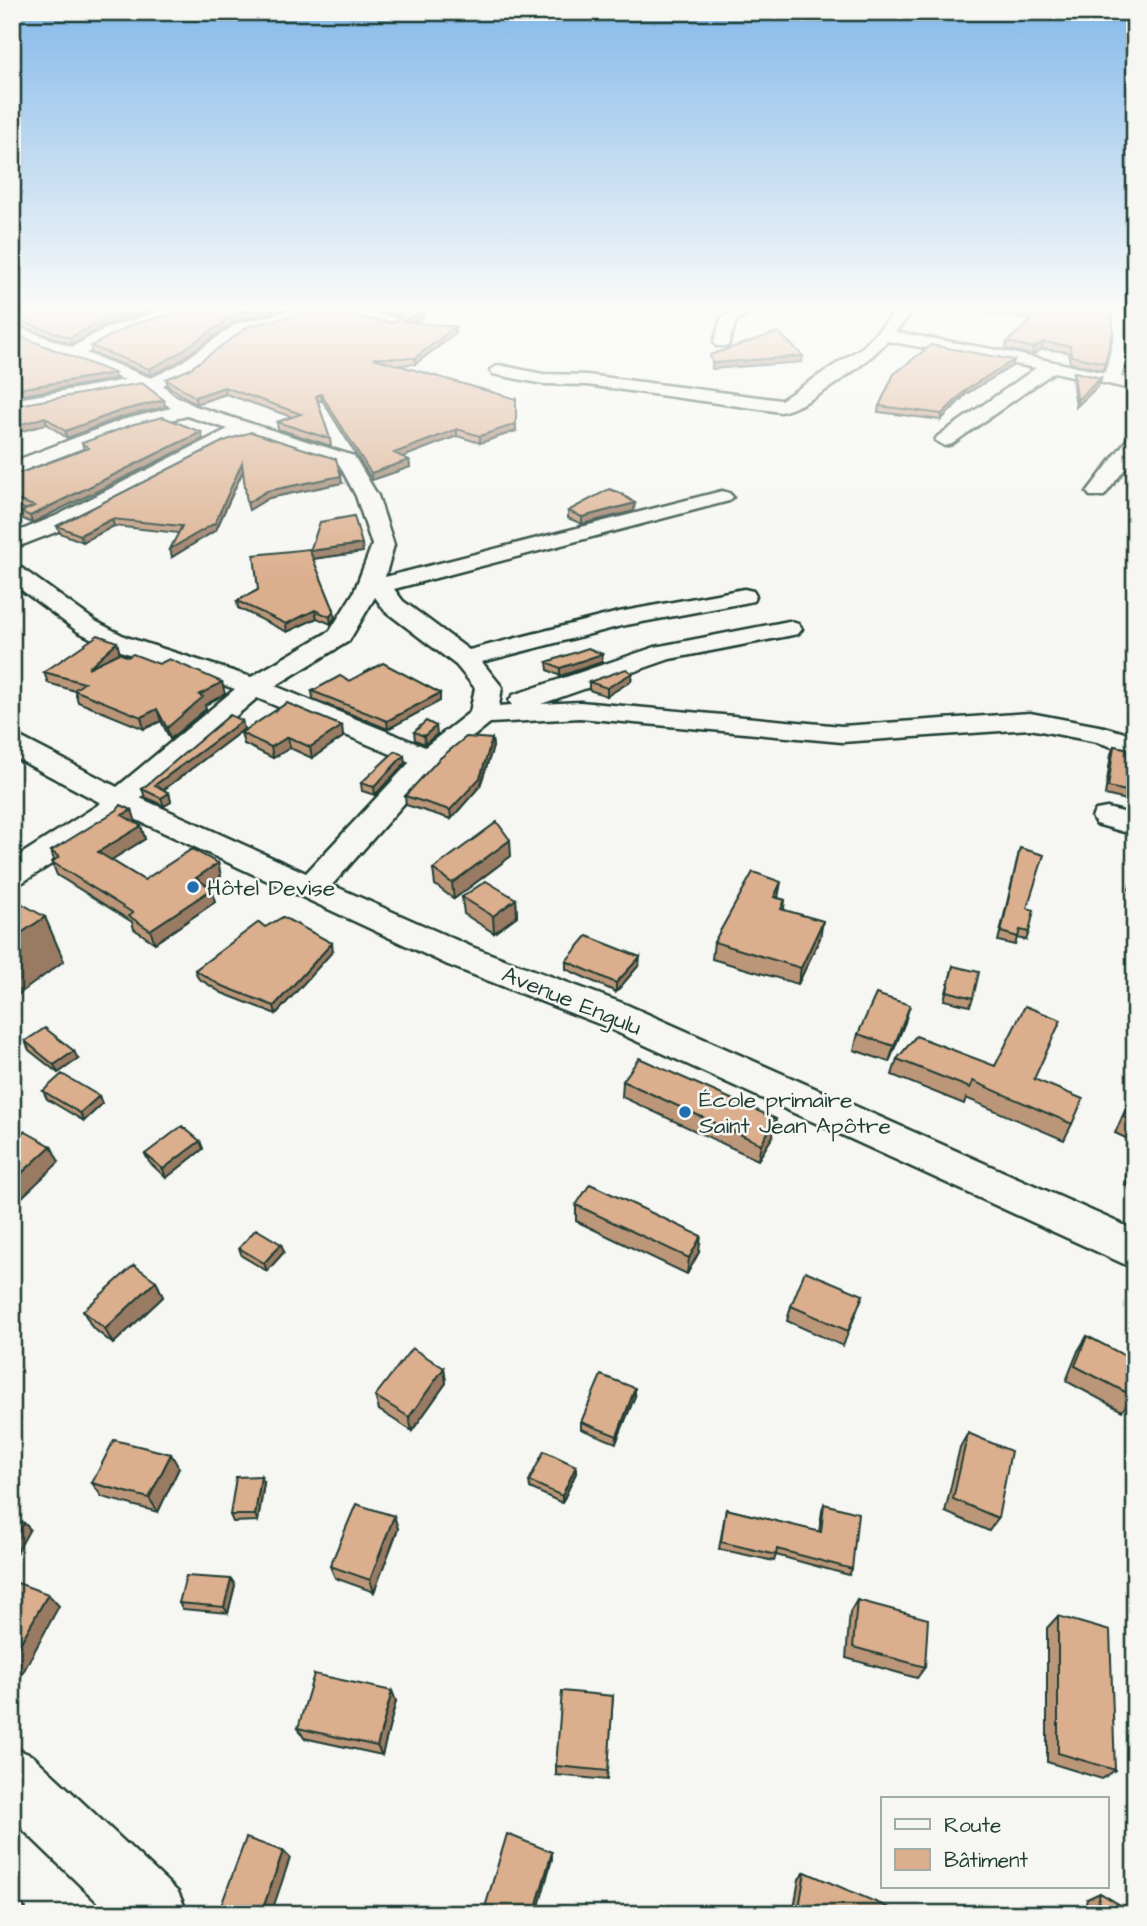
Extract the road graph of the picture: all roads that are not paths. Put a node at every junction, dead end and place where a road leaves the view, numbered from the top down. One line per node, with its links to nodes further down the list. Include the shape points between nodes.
1 (48, 400): 6 (street)
2 (169, 400): 7 (street)
3 (735, 400): 4 (street, via 781,406)
4 (796, 400)
5 (1004, 400): 9 (street)
6 (12, 406)
7 (188, 410): 8 (street); 11 (street, via 129,424)
8 (246, 427): 14 (street, via 66,520); 16 (street, via 347,460 367,496 383,544)
9 (945, 440)
10 (1135, 442): 12 (street)
11 (12, 469)
12 (1097, 492)
13 (722, 497): 16 (street)
14 (12, 542)
15 (12, 572): 20 (street, via 86,626 117,642)
16 (375, 581): 19 (street, via 394,606); 20 (street, via 340,636)
17 (744, 596): 19 (street, via 619,619)
18 (789, 629): 21 (street, via 664,652)
19 (465, 659): 21 (street, via 489,687)
20 (254, 687): 24 (street); 25 (street)
21 (483, 715): 23 (street, via 580,710 842,734 1030,721 1104,735); 24 (street)
22 (12, 744): 25 (street, Avenue Engulu)
23 (1135, 746)
24 (428, 759): 27 (street)
25 (119, 800): 26 (street, via 110,814); 27 (street, Avenue Engulu)
26 (12, 875)
27 (312, 888): 28 (street, Avenue Engulu, via 460,956 612,1014)
28 (1135, 1251)
29 (12, 1777): 30 (street)
30 (156, 1914)

